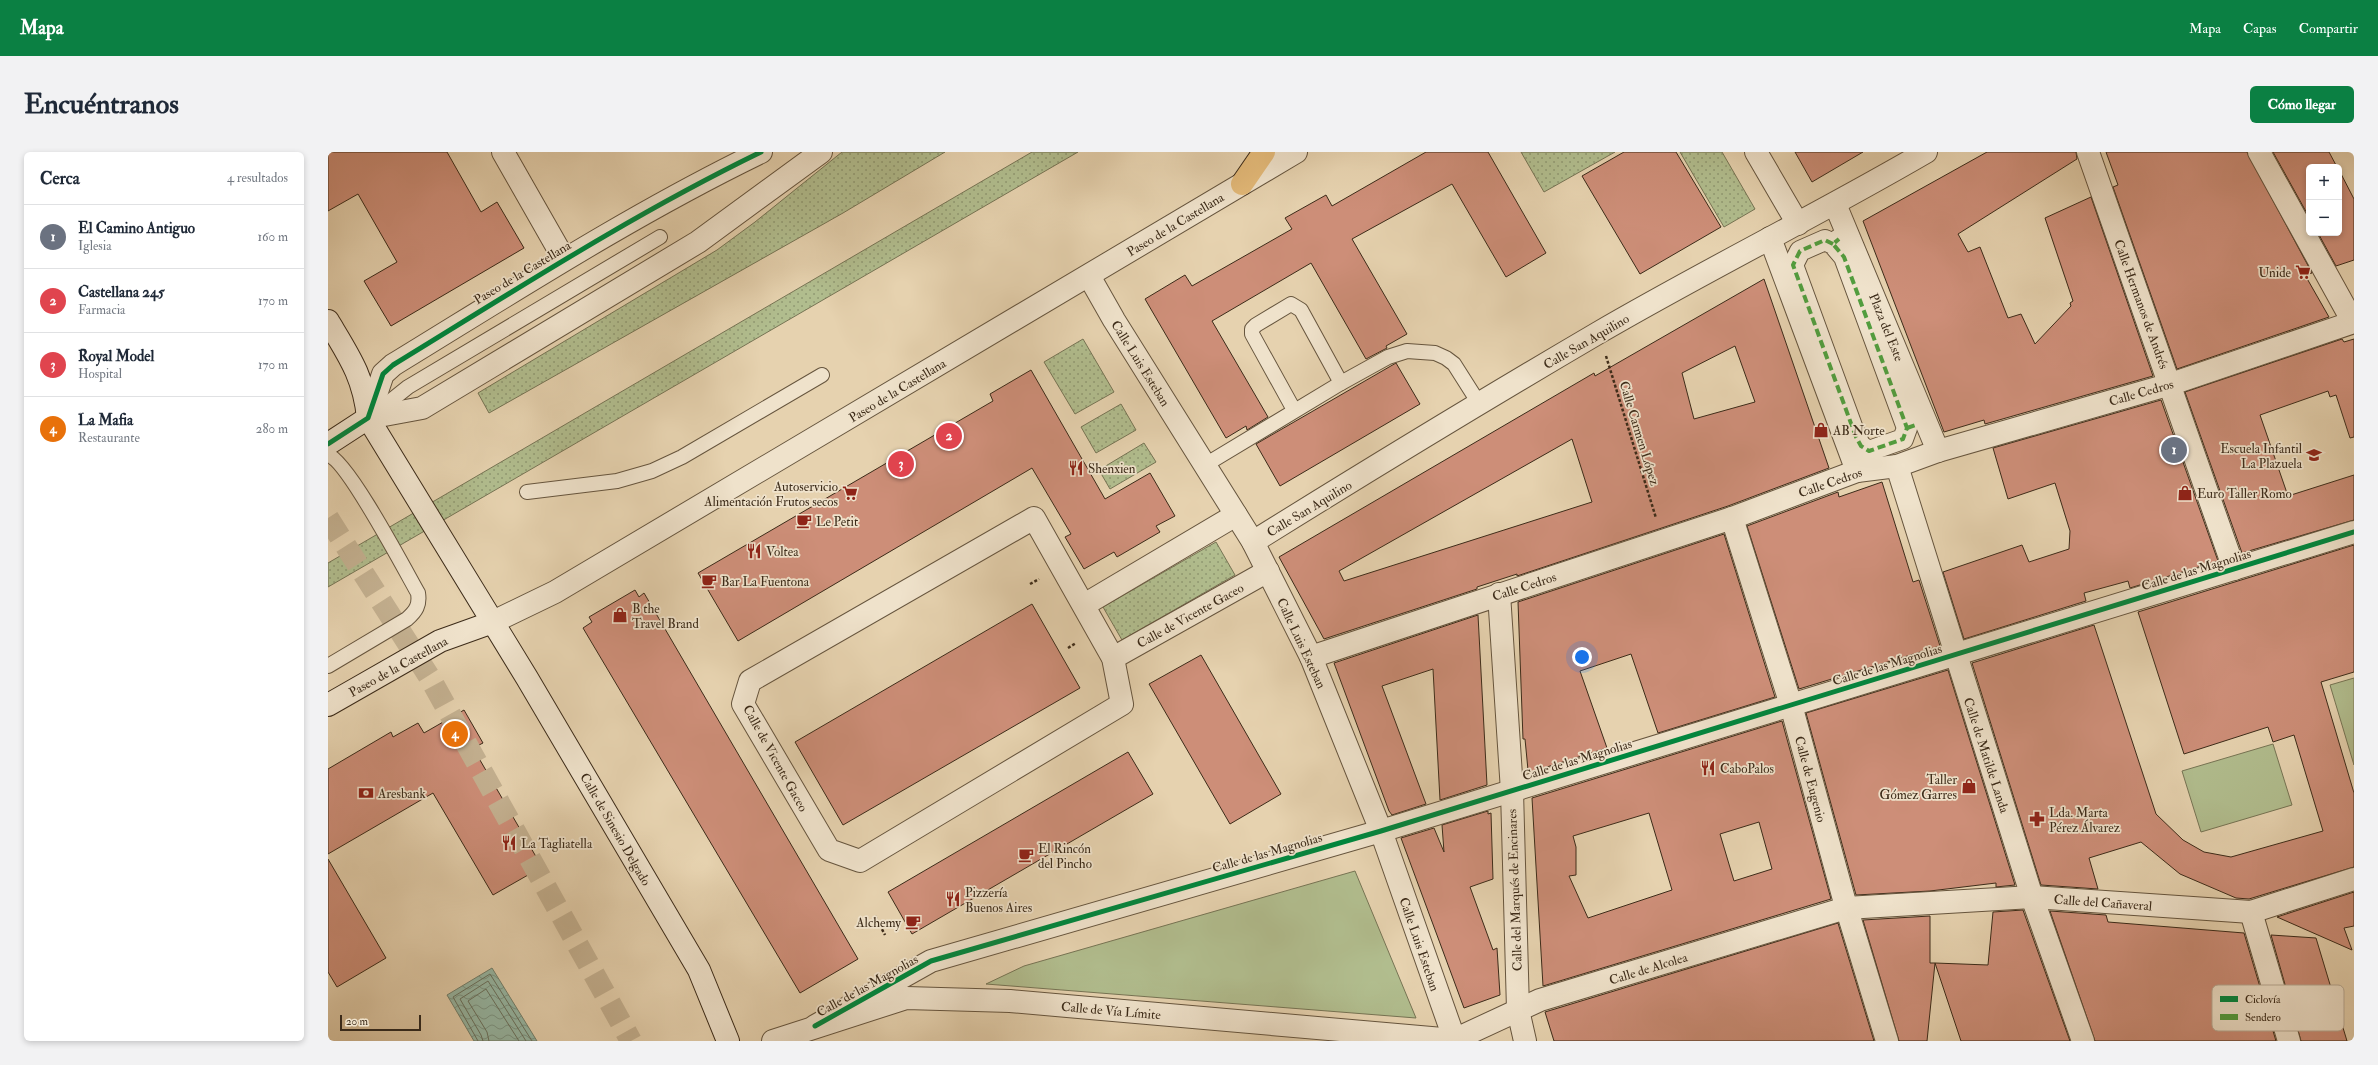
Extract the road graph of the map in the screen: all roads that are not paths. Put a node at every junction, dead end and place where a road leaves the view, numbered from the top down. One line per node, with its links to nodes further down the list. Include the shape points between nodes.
1 (503, 152): 15 (street)
2 (761, 152): 15 (street, Paseo de la Castellana, via 695,184)
3 (821, 152): 26 (street, via 698,242 422,408)
4 (1264, 152): 10 (highway)
5 (1296, 152): 10 (street, Paseo de la Castellana)
6 (1756, 152): 12 (street)
7 (1926, 152): 11 (street, Calle San Aquilino)
8 (2088, 152): 23 (street, Calle Hermanos de Andrés)
9 (2259, 152): 18 (street)
10 (1242, 184): 16 (street, Paseo de la Castellana)
11 (1835, 204): 12 (street, Calle San Aquilino); 29 (street, Plaza del Este)
12 (1798, 224): 14 (street, Calle San Aquilino)
13 (660, 237): 26 (lane, via 414,384)
14 (1770, 238): 24 (street, Calle San Aquilino, via 1599,332); 33 (street)
15 (564, 259): 20 (street, Paseo de la Castellana, via 393,365)
16 (1089, 276): 31 (street, Calle Luis Esteban); 43 (street, Paseo de la Castellana, via 544,599)
17 (328, 321): 19 (street)
18 (2354, 322): 23 (street, Calle Cedros)
19 (358, 372): 20 (street, via 376,377); 26 (street, via 366,394)
20 (383, 374): 26 (street)
21 (822, 376): 34 (lane, via 682,457 652,471 617,481)
22 (1341, 383): 24 (lane, via 1394,355 1407,351 1436,353 1454,364); 25 (lane); 25 (lane, via 1300,310 1291,304 1256,325 1252,329 1252,334)
23 (2171, 384): 29 (street, Calle Cedros); 39 (street, Calle Hermanos de Andrés)
24 (1480, 404): 38 (street, Calle San Aquilino)
25 (1294, 410): 31 (lane)
26 (368, 418): 27 (street); 43 (street)
27 (328, 444)
28 (1859, 446): 28 (street, via 1793,264 1800,251 1825,240 1836,241 1844,257 1912,427 1903,439 1869,451)
29 (1938, 451): 32 (street, Calle Cedros)
30 (328, 455): 47 (lane, via 342,466 355,486 418,593 420,602 415,612 407,619)
31 (1205, 465): 35 (street, Calle Luis Esteban)
32 (1897, 466): 33 (street, Calle Cedros); 44 (street, Calle de Matilde Landa)
33 (1857, 470): 36 (street, Calle Cedros)
34 (527, 492)
35 (1236, 515): 38 (street, Calle Luis Esteban); 42 (street)
36 (1732, 518): 41 (street, Calle Cedros); 49 (street, Calle de Eugenio)
37 (2354, 532): 39 (street, Calle de las Magnolias)
38 (1253, 542): 40 (street, Calle Luis Esteban)
39 (2234, 569): 44 (street, Calle de las Magnolias)
40 (1268, 571): 45 (street, Calle Luis Esteban); 46 (street, Calle de Vicente Gaceo)
41 (1499, 594): 45 (street, Calle Cedros); 50 (street, Calle del Marqués de Encinares)
42 (1084, 605): 46 (street, Calle de Vicente Gaceo); 46 (street, Calle de Vicente Gaceo, via 1034,518 750,681 743,704 829,850 860,861 1122,704)
43 (493, 622): 48 (street, Paseo de la Castellana, via 440,642); 61 (street, Calle de Sinesio Delgado, via 699,970)
44 (1955, 655): 49 (street, Calle de las Magnolias); 53 (street, Calle de Matilde Landa)
45 (1311, 657): 51 (street, Calle Luis Esteban)
46 (1113, 658)
47 (328, 666)
48 (328, 705)
49 (1791, 706): 50 (street, Calle de las Magnolias); 54 (street, Calle de Eugenio)
50 (1512, 791): 51 (street, Calle de las Magnolias); 57 (street, Calle del Marqués de Encinares)
51 (1380, 831): 58 (street, Calle de las Magnolias, via 931,961); 60 (street, Calle Luis Esteban)
52 (2354, 879): 55 (street, Calle del Cañaveral)
53 (2032, 897): 54 (street, Calle del Cañaveral); 55 (street, Calle del Cañaveral); 65 (street, Calle de Matilde Landa)
54 (1846, 908): 57 (street, Calle de Alcolea, via 1540,1000); 64 (street, Calle de Eugenio)
55 (2251, 912): 56 (street)
56 (2273, 985)
57 (1518, 1010): 60 (street, Calle de Alcolea); 63 (street, Calle del Marqués de Encinares)
58 (815, 1026): 60 (street, Calle de Vía Límite, via 906,998 1010,1001); 62 (street, Calle de Vía Límite)
59 (2286, 1031): 66 (street)
60 (1454, 1040)
61 (728, 1041)
62 (773, 1041)
63 (1525, 1041)
64 (1887, 1041)
65 (2083, 1041)
66 (2289, 1041)

